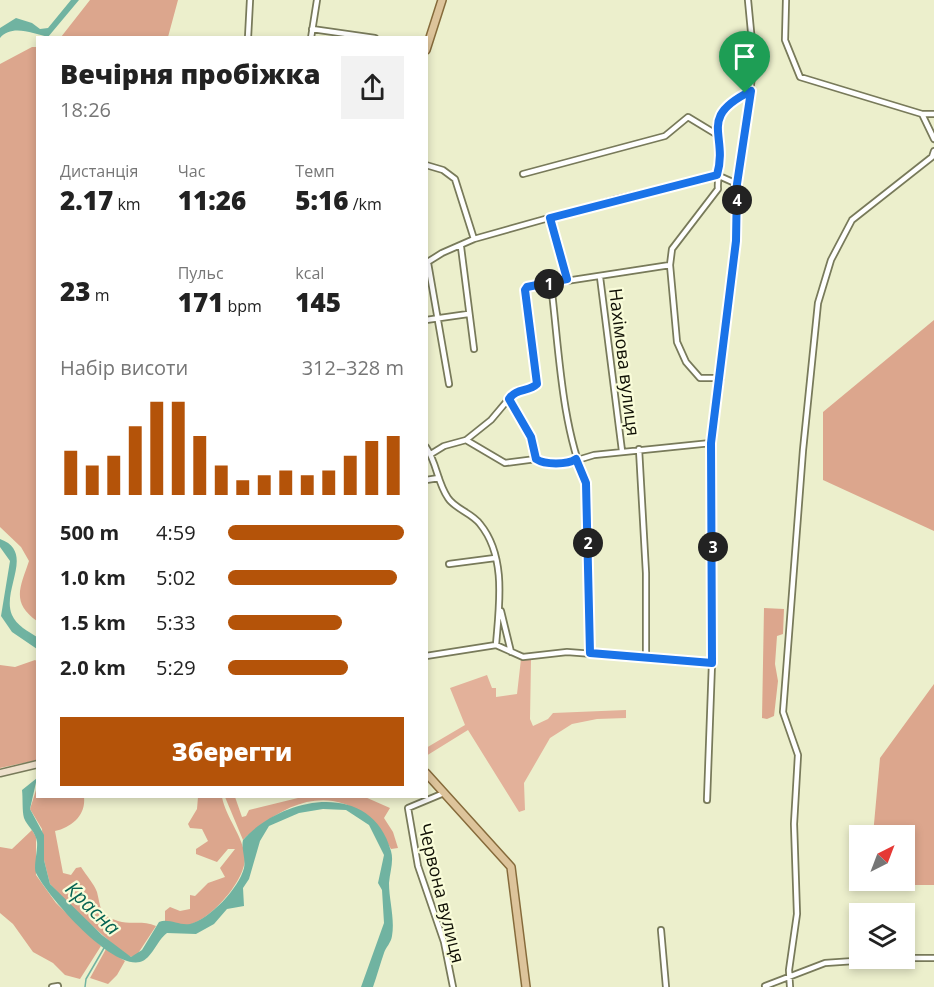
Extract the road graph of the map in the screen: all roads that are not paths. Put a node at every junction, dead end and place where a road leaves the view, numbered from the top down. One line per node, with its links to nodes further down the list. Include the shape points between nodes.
1 (250, 0): 7 (street)
2 (317, 0): 6 (street)
3 (442, 0): 10 (main road)
4 (748, 0): 11 (street, via 754,63)
5 (786, 0): 12 (street, via 785,40 800,77)
6 (312, 29): 8 (street); 9 (street)
7 (248, 36)
8 (311, 36)
9 (361, 36)
10 (428, 44)
11 (751, 91): 14 (street, via 736,98 719,116); 20 (street)
12 (922, 114): 13 (street); 15 (street)
13 (934, 114)
14 (716, 134): 18 (street, via 688,117 665,136); 19 (street, via 721,162)
15 (934, 139)
16 (934, 151): 65 (street, via 932,157 852,220 831,260 818,303 783,712 798,755 794,824 797,914)
17 (428, 166): 22 (street, via 454,178)
18 (523, 174)
19 (717, 175): 20 (street); 21 (street); 25 (street, via 718,189 672,249)
20 (737, 184): 34 (street, via 736,241)
21 (550, 218): 22 (street); 28 (street)
22 (474, 239): 23 (street)
23 (461, 247): 24 (street); 30 (street)
24 (428, 262)
25 (670, 265): 27 (street, Нахімова вулиця); 34 (street, via 677,342 686,362 700,378)
26 (428, 268): 31 (street)
27 (600, 277): 28 (street, Нахімова вулиця); 41 (street, Нахімова вулиця)
28 (567, 279): 29 (street, Нахімова вулиця)
29 (551, 284): 36 (street, Нахімова вулиця, via 532,285 525,290 537,384); 43 (street)
30 (468, 314): 31 (street); 33 (street)
31 (439, 319): 32 (street); 35 (street)
32 (428, 320)
33 (474, 349)
34 (721, 378): 38 (street)
35 (449, 384)
36 (509, 399): 37 (street); 44 (street, via 531,437)
37 (466, 440): 42 (street); 44 (street, via 505,464)
38 (711, 443): 39 (street); 55 (street)
39 (639, 449): 41 (street); 54 (street)
40 (428, 450): 42 (street)
41 (622, 451): 43 (street)
42 (431, 454): 45 (street)
43 (576, 459): 44 (street); 52 (street, via 586,483)
44 (538, 460)
45 (439, 478): 46 (street); 47 (street, via 450,501 478,521 490,537)
46 (428, 480)
47 (495, 558): 48 (street); 49 (street)
48 (449, 564)
49 (499, 605): 50 (street); 51 (street)
50 (496, 645): 51 (street); 53 (street)
51 (511, 652): 52 (street, via 523,657)
52 (590, 653): 54 (street)
53 (428, 656)
54 (646, 657): 55 (street)
55 (712, 663): 60 (street)
56 (36, 764): 57 (street)
57 (0, 773)
58 (428, 775): 59 (main road)
59 (444, 793): 69 (street, Червона вулиця, via 408,808 418,866 444,942); 70 (main road, via 511,867)
60 (707, 800)
61 (661, 930): 71 (street)
62 (915, 958): 63 (street)
63 (934, 958)
64 (849, 961): 65 (street, via 825,963)
65 (789, 979): 67 (street); 72 (street)
66 (58, 986): 68 (street)
67 (765, 986)
68 (52, 987)
69 (453, 987)
70 (526, 987)
71 (666, 987)
72 (790, 987)

